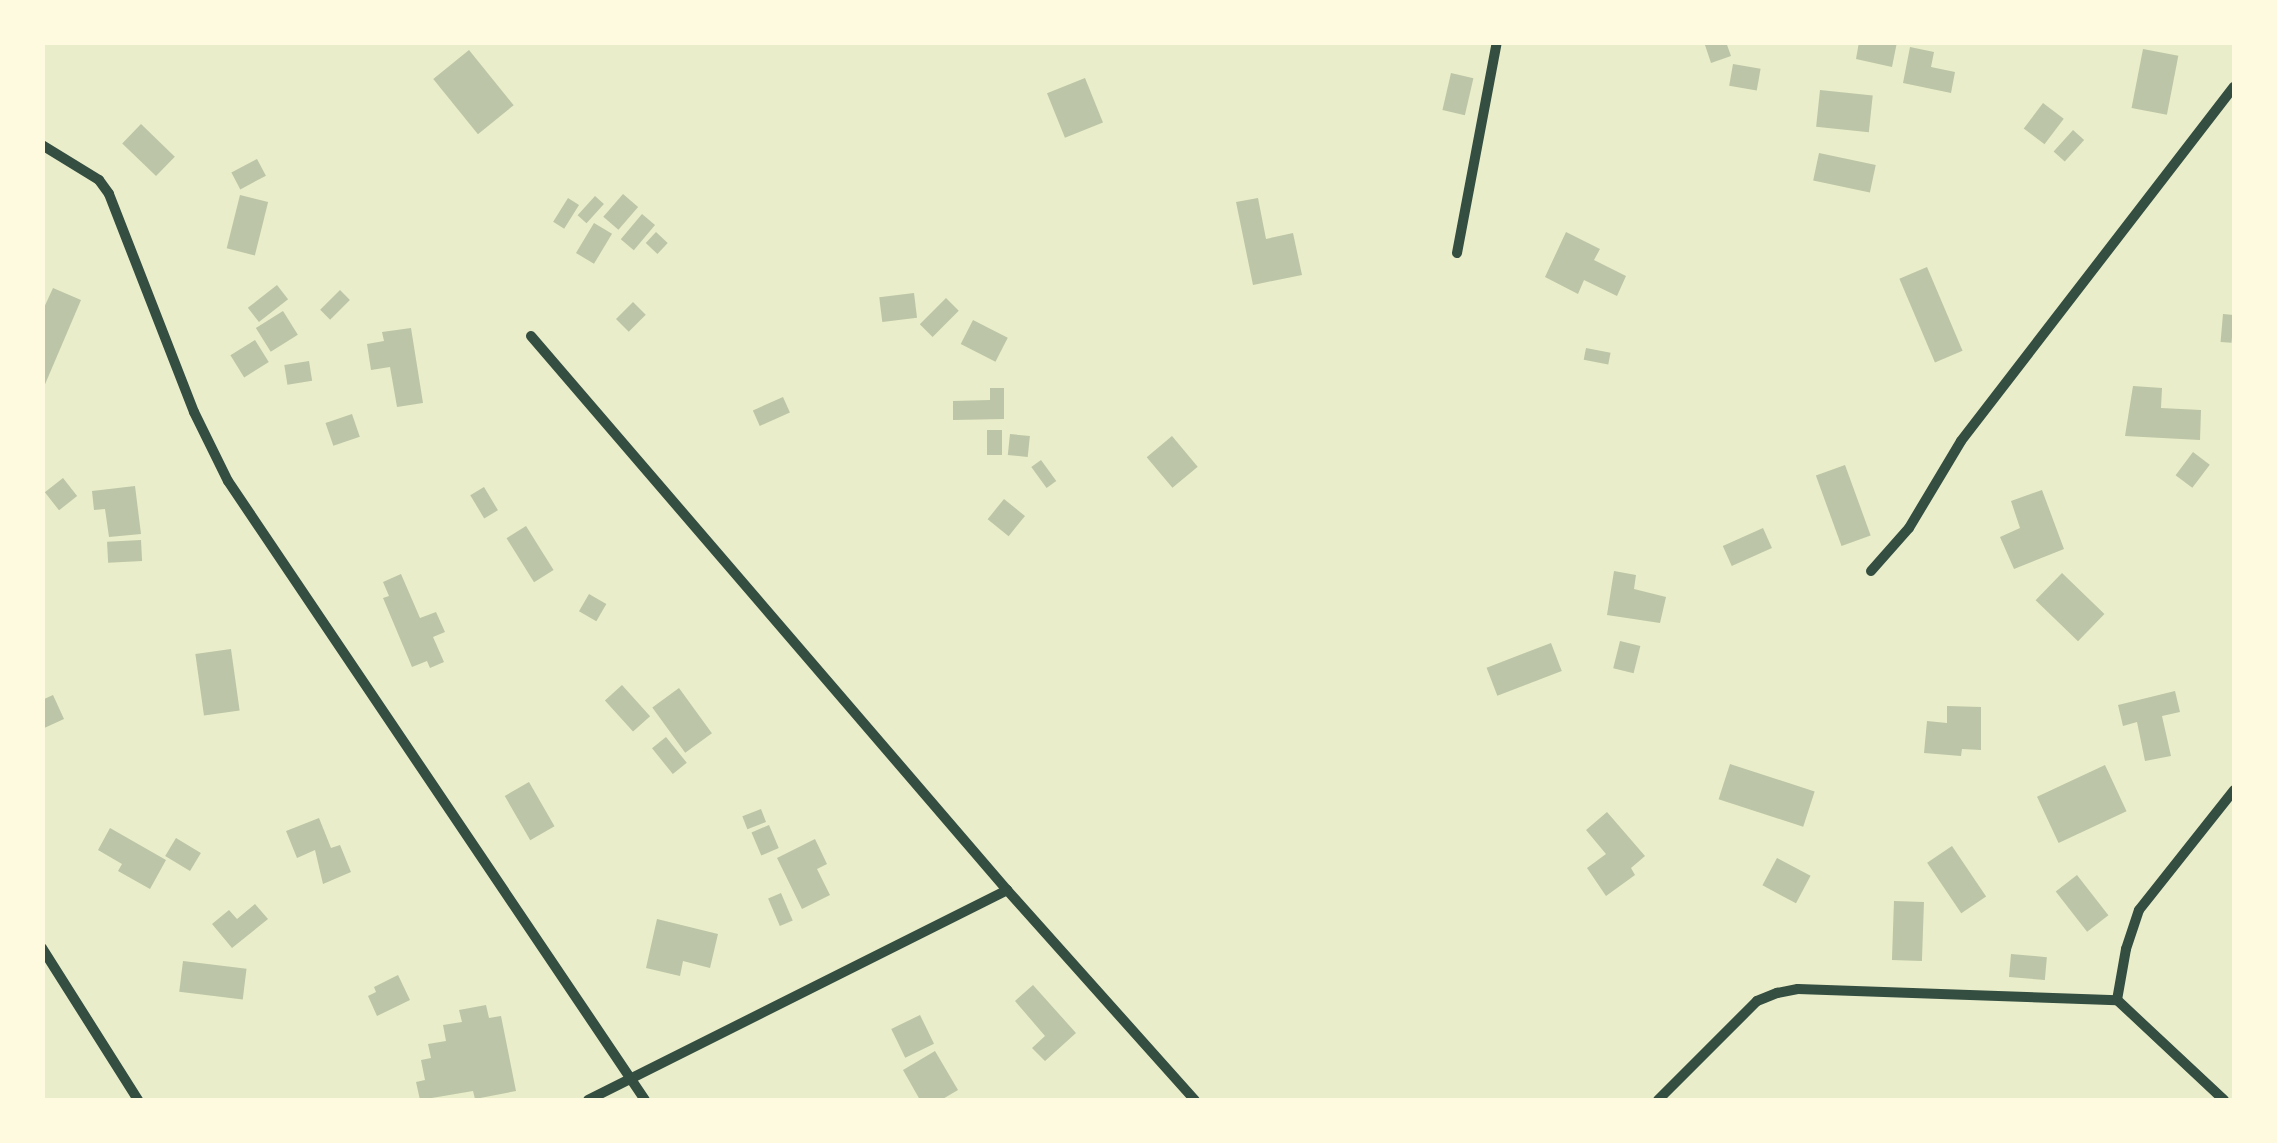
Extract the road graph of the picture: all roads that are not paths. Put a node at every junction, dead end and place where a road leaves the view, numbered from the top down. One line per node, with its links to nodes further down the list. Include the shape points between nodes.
1 (1497, 42): 4 (street)
2 (2234, 86): 6 (street, via 1962,441 1909,528)
3 (42, 145): 11 (street, via 99,180 109,194 228,481)
4 (1457, 254)
5 (530, 336): 8 (street)
6 (1870, 571)
7 (2234, 790): 10 (street, via 2139,910)
8 (1007, 890): 11 (street); 15 (street)
9 (42, 948): 12 (street)
10 (2117, 1000): 16 (street, via 1777,992 1757,1001); 17 (street)
11 (630, 1080): 13 (street); 14 (street)
12 (138, 1100)
13 (588, 1100)
14 (644, 1100)
15 (1195, 1100)
16 (1658, 1100)
17 (2224, 1100)

